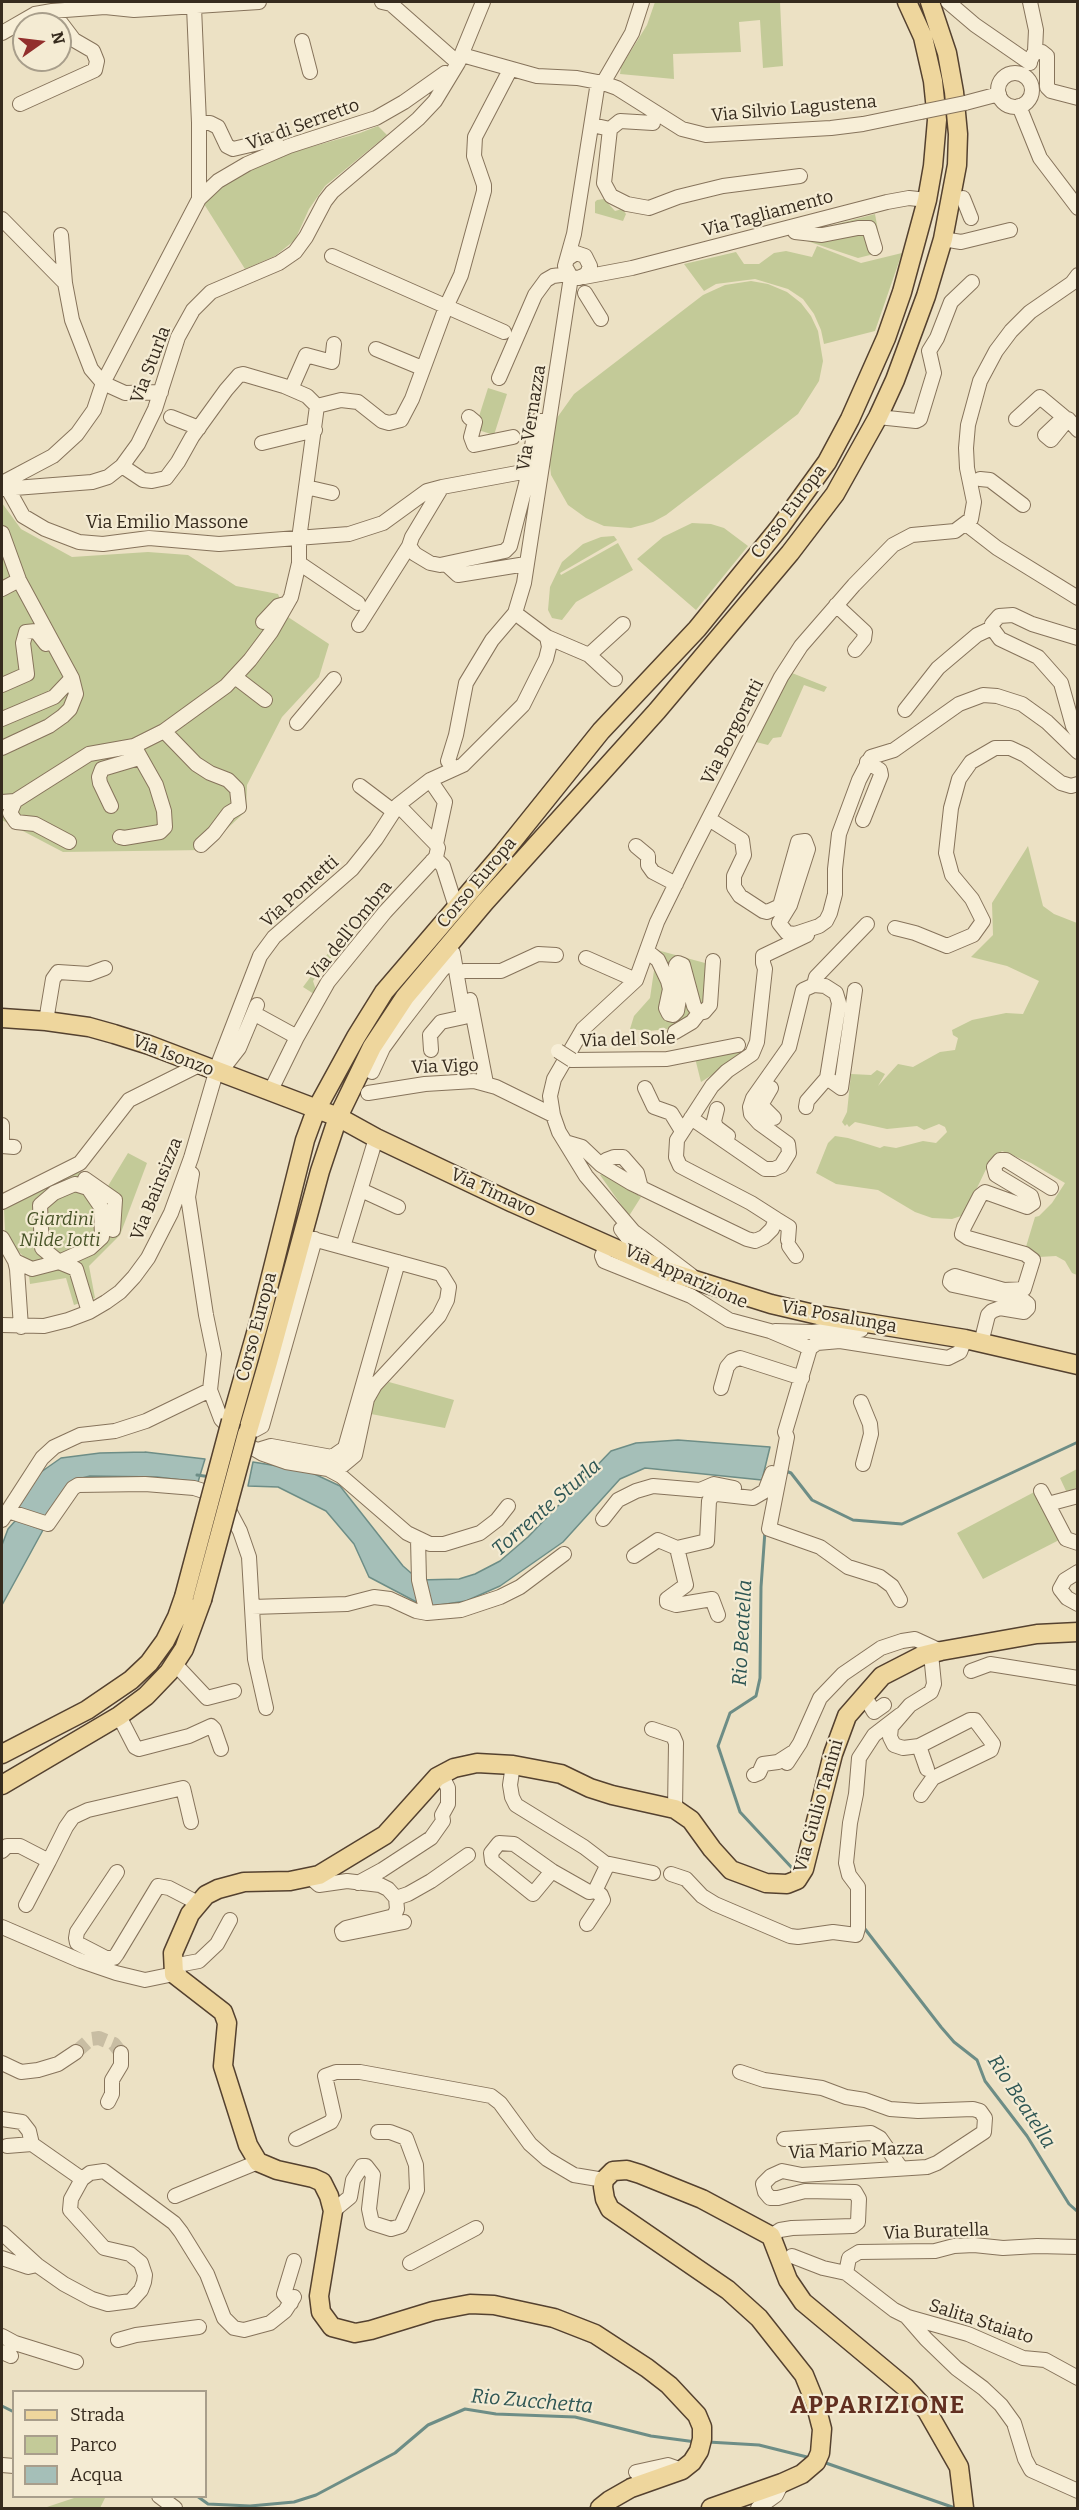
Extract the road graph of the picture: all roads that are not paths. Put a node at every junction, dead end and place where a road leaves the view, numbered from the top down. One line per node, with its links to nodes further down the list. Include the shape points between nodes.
1 (259, 2): 9 (street)
2 (387, 2): 13 (street)
3 (483, 2): 13 (street, Via Sturla)
4 (642, 2): 18 (street, via 632,33)
5 (907, 2): 31 (main road, Corso Europa, via 923,37 935,97 934,159)
6 (930, 2): 40 (main road, Corso Europa, via 947,53 958,134 956,176)
7 (948, 2): 14 (street)
8 (1030, 2): 14 (street, via 1036,30)
9 (194, 7): 10 (street); 23 (street)
10 (52, 11): 11 (street, via 36,14); 21 (street, via 74,40 93,51 95,70)
11 (2, 33)
12 (302, 41): 16 (street)
13 (460, 59): 15 (street, Via Silvio Lagustena); 59 (street, Via Sturla, via 428,110 332,192 295,252 279,263 211,292 193,310 178,338)
14 (1029, 63): 19 (street, via 1000,81); 20 (street, via 1042,52 1047,56 1047,87); 22 (street, via 1032,92 1030,99)
15 (510, 70): 18 (street, Via Silvio Lagustena); 50 (street, via 475,137 474,156 484,191 461,275)
16 (310, 72)
17 (445, 73): 30 (street, Via di Serretto, via 404,102 358,125 289,146 247,164 218,181)
18 (601, 83): 19 (street, Via Silvio Lagustena, bridge, via 617,88 682,129 706,135 863,124); 25 (street, Via Vernazza)
19 (999, 94): 22 (street, via 1006,104)
20 (1077, 98)
21 (20, 104)
22 (1019, 106): 32 (street, via 1040,158)
23 (199, 123): 27 (street, via 218,127 227,146 233,149); 30 (street)
24 (653, 123): 26 (street, via 620,121)
25 (592, 125): 26 (street); 43 (street, Via Vernazza, via 574,234)
26 (610, 129): 28 (street, via 603,183 616,200 638,206 653,207 742,182)
27 (276, 139)
28 (800, 176)
29 (963, 198): 34 (street)
30 (199, 199): 57 (street, Via di Serretto)
31 (927, 200): 44 (street, Via Tagliamento, via 887,202); 133 (main road, Corso Europa, via 886,338 827,462 799,503 697,629 601,731)
32 (1077, 208)
33 (867, 213): 36 (street)
34 (971, 218)
35 (2, 219): 48 (street)
36 (869, 228): 37 (street, via 822,235); 41 (street)
37 (795, 232)
38 (1010, 233): 40 (street, via 961,242)
39 (61, 236): 48 (street)
40 (943, 239): 63 (main road, Corso Europa, via 910,343)
41 (875, 248)
42 (332, 256): 50 (street)
43 (578, 257): 44 (street); 45 (street, Via Vernazza, via 565,266); 45 (street, Via Vernazza, via 589,270)
44 (619, 271): 45 (street, Via Tagliamento)
45 (574, 276): 56 (street, Via Vernazza, via 552,276 535,295); 65 (street, Via Vernazza)
46 (1076, 281): 79 (street, via 1011,331 980,381 968,425 967,468 974,502)
47 (972, 282): 63 (street, via 951,302 928,351 934,379 920,419 916,422)
48 (65, 283): 57 (street, via 72,320 91,369)
49 (585, 293): 51 (street)
50 (446, 307): 52 (street); 55 (street)
51 (601, 319)
52 (504, 332)
53 (334, 344): 58 (street, via 337,365 306,355)
54 (376, 350): 55 (street)
55 (422, 368): 60 (street, via 401,420 382,421 358,402 341,400)
56 (500, 378)
57 (103, 383): 59 (street, via 125,393); 75 (street, Via di Serretto, via 94,410 72,440)
58 (291, 389): 60 (street, via 307,396); 66 (street, via 238,375)
59 (161, 392): 71 (street, Via Sturla, via 138,444)
60 (316, 406): 67 (street)
61 (467, 415): 69 (street, via 475,422 471,437 474,446)
62 (171, 417): 66 (street)
63 (878, 417): 139 (main road, Corso Europa, via 835,494 790,553 657,711 537,843)
64 (1016, 419): 68 (street, via 1040,397 1064,417 1045,435 1051,440 1068,419)
65 (542, 421): 72 (street, Via Vernazza); 85 (street, Via Vernazza)
66 (199, 428): 71 (street, via 166,478 143,480)
67 (315, 430): 70 (street); 76 (street)
68 (1077, 430)
69 (513, 437)
70 (262, 443)
71 (122, 466): 75 (street, Via Sturla, via 108,477 92,482)
72 (528, 471): 74 (street, Via Vernazza); 84 (street, Via Vernazza, via 510,546 500,553)
73 (980, 479): 78 (street, via 990,480)
74 (442, 486): 81 (street, Via Emilio Massone, via 371,528); 82 (street)
75 (4, 487): 81 (street, Via Emilio Massone, via 23,516 79,542 103,544 149,538 219,544)
76 (306, 487): 77 (street); 81 (street)
77 (332, 493)
78 (1023, 505)
79 (966, 524): 88 (street); 91 (street, Via Borgoratti, via 948,533 912,535 893,545)
80 (2, 533): 86 (street)
81 (299, 539): 83 (street)
82 (409, 546): 84 (street, Via Vernazza, via 430,563); 95 (street)
83 (299, 562): 89 (street); 90 (street)
84 (446, 564): 85 (street, Via Vernazza, via 458,575)
85 (521, 564): 92 (street, Via Vernazza, via 524,583)
86 (19, 580): 87 (street); 99 (street)
87 (2, 589)
88 (1077, 598)
89 (358, 603)
90 (287, 604): 93 (street, via 278,606); 102 (street, via 271,632)
91 (836, 605): 100 (street, via 865,632); 124 (street, Via Borgoratti, via 781,677)
92 (515, 613): 97 (street); 117 (street, Via Vernazza, via 492,640 466,683 448,761)
93 (263, 622)
94 (623, 624): 101 (street)
95 (359, 625)
96 (992, 628): 98 (street, via 999,616 1013,615); 108 (street, via 977,635 938,668); 112 (street, via 1000,639 1038,657 1061,683)
97 (547, 637): 101 (street); 117 (street, Via Pontetti, via 546,659 523,705 469,760)
98 (1077, 638)
99 (57, 649): 103 (street); 106 (street, via 49,649 36,631 26,632 23,643 27,674)
100 (855, 650)
101 (589, 655): 105 (street)
102 (235, 676): 107 (street); 111 (street)
103 (72, 678): 109 (street, via 54,697); 113 (street, via 76,694 70,709 49,726)
104 (334, 680): 110 (street)
105 (615, 680)
106 (2, 685)
107 (265, 700)
108 (905, 710)
109 (2, 719)
110 (297, 723)
111 (164, 731): 114 (street); 129 (street, via 196,764 237,789 239,807)
112 (1077, 734)
113 (2, 748)
114 (136, 752): 121 (street, via 89,754); 122 (street, via 102,769 100,783); 126 (street, via 156,785 165,827 160,832)
115 (1077, 752): 116 (street, via 1022,704 983,695 959,704 894,750)
116 (867, 762): 125 (street, via 881,775); 135 (street, via 839,834 832,907)
117 (453, 768): 118 (street, Via Pontetti)
118 (430, 780): 123 (street, Via Pontetti); 128 (street, Via dell'Ombra, via 445,802)
119 (1077, 784): 136 (street, via 1061,783 1010,748 995,748 971,762 959,779 951,807 946,853 952,875 972,899 982,921 973,935 947,946)
120 (360, 786): 123 (street)
121 (8, 801): 127 (street, via 16,822 35,824)
122 (111, 806)
123 (396, 808): 128 (street); 157 (street, Via Pontetti, via 352,869 274,937 260,956)
124 (710, 819): 132 (street, Via Borgoratti); 135 (street, via 742,840 744,855 734,876 734,887 740,896 763,911 780,906 798,842 805,841 808,849 790,905 779,923 787,933 795,934)
125 (863, 820)
126 (120, 837)
127 (69, 842)
128 (436, 844): 131 (street, Via dell'Ombra, via 437,853)
129 (201, 845)
130 (636, 846): 132 (street, via 648,856 653,872)
131 (432, 861): 133 (street, via 443,866); 151 (street, Via dell'Ombra, via 336,970)
132 (676, 884): 137 (street, Via Borgoratti)
133 (456, 907): 165 (main road, Corso Europa, via 384,992)
134 (867, 924): 144 (street, via 816,977)
135 (819, 926): 168 (street, via 763,956 757,1042 752,1054 712,1086)
136 (895, 928)
137 (647, 951): 147 (street, via 658,960 668,981 667,1011 673,1015 677,1011 678,963 683,964); 166 (street, Via Borgoratti, via 632,985 590,1021 564,1059 551,1090)
138 (556, 955): 139 (street, via 538,954 501,971)
139 (458, 957): 153 (street, via 464,1017 441,1022 430,1035); 156 (street, via 442,970 399,1026); 159 (street); 167 (main road, Corso Europa, via 405,997 372,1047)
140 (586, 958): 143 (street)
141 (713, 961): 147 (street, via 710,1005)
142 (105, 968): 149 (street, via 89,974 58,972 53,979)
143 (629, 977)
144 (814, 985): 146 (street, via 803,990); 158 (street, via 831,989 839,1003)
145 (855, 990): 158 (street, via 841,1088)
146 (800, 1001): 169 (street, via 805,1002 797,1052 761,1102); 177 (street, via 789,1047 750,1107 759,1123 788,1144 789,1153 781,1166 770,1170)
147 (699, 1013): 150 (street)
148 (2, 1018): 149 (main road, Via Isonzo)
149 (46, 1021): 155 (main road, Via Isonzo, via 89,1027)
150 (675, 1032)
151 (297, 1037): 157 (street, via 256,1009 239,1048); 161 (street, Via dell'Ombra)
152 (738, 1045): 154 (street, Via del Sole, bridge, via 667,1059 572,1060)
153 (431, 1050)
154 (558, 1051)
155 (198, 1065): 157 (main road, Via Isonzo); 178 (street, via 129,1100 88,1154)
156 (372, 1072)
157 (218, 1073): 161 (main road, Via Isonzo); 175 (street, Via Bainsizza)
158 (827, 1078): 163 (street)
159 (486, 1083): 162 (street, Via Vigo, via 425,1084); 166 (street, Via Vigo)
160 (645, 1088): 171 (street, via 654,1107 671,1113)
161 (270, 1092): 165 (main road, Via Isonzo)
162 (368, 1093)
163 (806, 1107)
164 (717, 1109): 177 (street, via 716,1127 761,1158)
165 (316, 1110): 167 (main road, Via Isonzo); 244 (main road, Corso Europa, bridge, via 177,1617 149,1663 131,1680 87,1710)
166 (553, 1115): 173 (street, Via Posalunga)
167 (338, 1117): 172 (main road, Via Timavo); 188 (main road, Corso Europa, via 320,1171)
168 (691, 1118): 171 (street); 177 (street)
169 (774, 1118)
170 (2, 1125): 174 (street, via 2,1146)
171 (682, 1131): 184 (street, via 676,1157 680,1166)
172 (376, 1138): 181 (street); 189 (main road, Via Timavo)
173 (565, 1142): 179 (street, via 582,1147 601,1165); 185 (street, Via Posalunga)
174 (14, 1146)
175 (191, 1158): 196 (street, Via Bainsizza, via 148,1258 120,1292); 205 (street, via 188,1197 214,1354)
176 (606, 1160): 179 (street, via 624,1157 637,1173)
177 (761, 1166)
178 (71, 1169): 182 (street); 186 (street, via 115,1200)
179 (641, 1188): 184 (street, via 755,1241 772,1229)
180 (1052, 1188): 200 (street, via 1006,1160 1000,1160 994,1167 996,1175 1031,1196 1033,1203 1027,1207 985,1192 962,1234 1033,1260 1024,1289 1004,1290 955,1276 950,1282 1023,1300 1028,1308 1024,1312 1000,1308 992,1311)
181 (361, 1190): 183 (street); 191 (street)
182 (2, 1202)
183 (398, 1207)
184 (776, 1219): 192 (street, via 789,1227)
185 (620, 1223): 189 (street, via 618,1241); 190 (street, Via Posalunga)
186 (113, 1230)
187 (2, 1238): 193 (street)
188 (308, 1238): 191 (street); 232 (main road, Corso Europa, bridge, via 247,1434 202,1600)
189 (609, 1245): 190 (main road, Via Posalunga); 199 (street, Via Apparizione, via 602,1256 604,1261 691,1296 721,1316)
190 (641, 1245): 200 (main road, Via Posalunga, via 666,1271 771,1304)
191 (343, 1247): 195 (street)
192 (791, 1247)
193 (15, 1261): 194 (street, via 32,1269); 198 (street)
194 (59, 1262): 194 (street, via 90,1248 102,1236 100,1207 88,1188 75,1184 54,1193 40,1206 42,1248); 196 (street, via 76,1269)
195 (399, 1262): 207 (street, via 345,1449 332,1457 271,1446); 208 (street, via 441,1274 449,1290 439,1316 367,1399)
196 (87, 1307): 198 (street, Via Bainsizza, via 44,1326)
197 (2, 1325): 198 (street, Via Bainsizza)
198 (21, 1327)
199 (770, 1331): 200 (street, Via Apparizione, via 848,1328); 201 (street, Via Apparizione)
200 (968, 1342): 201 (street, via 948,1358 900,1357 840,1341 817,1343); 202 (main road, Via Posalunga)
201 (810, 1348): 203 (street)
202 (1077, 1365)
203 (802, 1378): 204 (street, via 740,1358 727,1367); 212 (street)
204 (721, 1388)
205 (210, 1390): 207 (street, via 220,1419); 217 (street, via 146,1421 115,1431 81,1435 54,1447 42,1458)
206 (861, 1402): 209 (street, via 872,1434)
207 (258, 1450): 210 (street, via 286,1462)
208 (355, 1455): 210 (street, via 343,1465); 211 (street)
209 (863, 1464)
210 (328, 1469): 211 (street)
211 (352, 1484): 219 (street)
212 (769, 1490): 218 (street, via 714,1484 700,1490 653,1486 618,1500); 221 (street, via 753,1498 712,1496 707,1541); 225 (street, via 769,1528 828,1552 848,1567 880,1577 892,1586)
213 (1041, 1491): 215 (street)
214 (1077, 1496): 215 (street)
215 (1048, 1504): 220 (street, via 1066,1539)
216 (508, 1506): 219 (street, via 480,1533 438,1545)
217 (8, 1515): 227 (street, via 44,1524 51,1522 78,1485 146,1484 194,1488 222,1497 249,1557)
218 (603, 1520)
219 (417, 1543): 228 (street)
220 (1077, 1543)
221 (677, 1548): 223 (street, via 658,1540); 229 (street, via 686,1585 667,1602 676,1605 712,1599)
222 (564, 1554): 228 (street, via 540,1574 500,1597 462,1610)
223 (634, 1556)
224 (1077, 1572): 226 (street, via 1060,1589)
225 (900, 1600)
226 (1077, 1604)
227 (252, 1607): 228 (street, via 347,1604 374,1597 390,1599 416,1611); 238 (street, via 255,1659)
228 (426, 1610)
229 (718, 1615)
230 (1076, 1633): 231 (main road, Via Giulio Tanini, via 1036,1634)
231 (936, 1652): 236 (main road, Via Giulio Tanini, via 900,1665 882,1676); 239 (street, via 931,1692); 247 (street, via 915,1639 881,1648 831,1685 820,1698 789,1758 763,1764)
232 (175, 1664): 235 (street, via 207,1698); 240 (main road, Corso Europa, via 146,1696)
233 (971, 1671): 234 (street, via 990,1664)
234 (1077, 1678)
235 (234, 1690)
236 (864, 1695): 237 (street, via 874,1712); 252 (main road, Via Giulio Tanini, via 842,1727 804,1869 797,1880 788,1884 766,1883 731,1870)
237 (884, 1705)
238 (266, 1708)
239 (900, 1715): 242 (street, via 891,1727 894,1745); 261 (street, via 874,1735 859,1758 846,1863 858,1887 856,1935 833,1932 798,1937 716,1904 686,1879)
240 (119, 1716): 243 (street, via 139,1749 211,1726); 249 (main road, Corso Europa)
241 (652, 1729): 252 (street, via 675,1739)
242 (919, 1746): 246 (street); 251 (street, via 975,1719 993,1744 991,1750 933,1778)
243 (220, 1749)
244 (2, 1754)
245 (513, 1765): 252 (main road, Via Giulio Tanini, via 561,1774 612,1795); 257 (street, via 510,1785 516,1805); 263 (main road, Via Giulio Tanini, via 477,1763 437,1777 376,1842)
246 (927, 1769)
247 (754, 1775)
248 (445, 1782): 262 (street, Via Giulio Tanini, via 448,1804 430,1838)
249 (2, 1785)
250 (611, 1787): 252 (street)
251 (921, 1795)
252 (675, 1803)
253 (191, 1822): 256 (street, via 183,1788 88,1810 73,1817)
254 (2, 1851): 256 (street, via 7,1846 20,1846)
255 (468, 1855): 265 (street, via 431,1881)
256 (49, 1861): 267 (street)
257 (604, 1863): 260 (street); 264 (street, via 605,1873)
258 (552, 1871): 264 (street, via 589,1892)
259 (117, 1872): 266 (street, via 75,1938 106,1958 117,1954 158,1886)
260 (653, 1873)
261 (671, 1874)
262 (359, 1882): 263 (street, Via Giulio Tanini); 265 (street, Via Giulio Tanini, via 385,1887)
263 (312, 1886): 266 (main road, Via Giulio Tanini, via 290,1881 244,1882 218,1889)
264 (595, 1891): 270 (street, via 603,1900)
265 (396, 1898): 269 (street, via 394,1916 342,1931 343,1934)
266 (198, 1903): 272 (main road, via 173,1953)
267 (26, 1905)
268 (230, 1920): 272 (street, via 217,1944 199,1961 183,1964)
269 (404, 1922)
270 (587, 1924)
271 (2, 1927): 272 (street, via 81,1961 134,1978 145,1980)
272 (174, 1974): 284 (main road, via 223,2012 227,2023 223,2066 248,2145)
273 (76, 2052): 275 (street, via 58,2064 38,2070 21,2072)
274 (121, 2053): 277 (street, via 121,2065 112,2080)
275 (2, 2063)
276 (740, 2072): 285 (street, Via Mario Mazza, via 764,2080 822,2088 890,2109 973,2109 985,2118 984,2132 937,2163)
277 (108, 2102)
278 (2, 2119): 282 (street, via 22,2122)
279 (378, 2132): 289 (street, via 406,2138 416,2165 417,2190 406,2219 397,2229 372,2223 369,2209 373,2175 366,2166 352,2180 350,2197)
280 (296, 2139): 287 (street, via 331,2122 334,2116 325,2076 360,2072 491,2096 546,2160 574,2175)
281 (784, 2139): 285 (street, via 871,2133 880,2138)
282 (32, 2144): 283 (street); 286 (street)
283 (7, 2146)
284 (258, 2162): 288 (street); 289 (main road, via 322,2182)
285 (900, 2168): 292 (street, Via Mario Mazza, via 802,2175 782,2172 771,2176 763,2184 770,2198 805,2191 855,2192 859,2199 858,2222 853,2226 792,2228)
286 (82, 2179): 296 (street, via 95,2171 108,2173 174,2223 189,2241 224,2318 234,2328 260,2327 279,2316 293,2300 284,2295); 298 (street, via 71,2199 70,2210 104,2248 137,2259 144,2267 141,2290 131,2301 108,2304 92,2299)
287 (604, 2180): 292 (main road, via 618,2170 640,2174 702,2199); 308 (main road, via 605,2199 615,2213 728,2290 759,2318 804,2375 822,2429 818,2458 802,2474)
288 (175, 2196)
289 (333, 2211): 306 (main road, via 319,2296 321,2312 332,2326 355,2333 470,2304 554,2318 595,2334 669,2385 697,2415 702,2427 701,2444 692,2462)
290 (476, 2228): 297 (street)
291 (2, 2233): 298 (street)
292 (771, 2236): 315 (main road, via 788,2280 803,2302 905,2387 927,2411 959,2467)
293 (1077, 2247): 299 (street, Via Buratella, via 966,2245 935,2251 860,2252 849,2258)
294 (792, 2256): 299 (street)
295 (2, 2258): 298 (street)
296 (294, 2261)
297 (410, 2263)
298 (41, 2268)
299 (846, 2273): 300 (street)
300 (906, 2316): 305 (street, Salita Staiato, via 968,2334 1023,2358 1045,2360); 309 (street, via 956,2368 1001,2405 1014,2423 1031,2470)
301 (199, 2327): 303 (street)
302 (2, 2336): 304 (street)
303 (118, 2340)
304 (76, 2362)
305 (1077, 2378)
306 (682, 2470): 307 (street, via 668,2465); 312 (main road, via 631,2488)
307 (636, 2472)
308 (782, 2483): 313 (main road); 314 (street, via 776,2495)
309 (1077, 2491)
310 (162, 2498): 311 (street)
311 (175, 2508)
312 (600, 2508)
313 (711, 2508)
314 (758, 2508)
315 (964, 2508)

